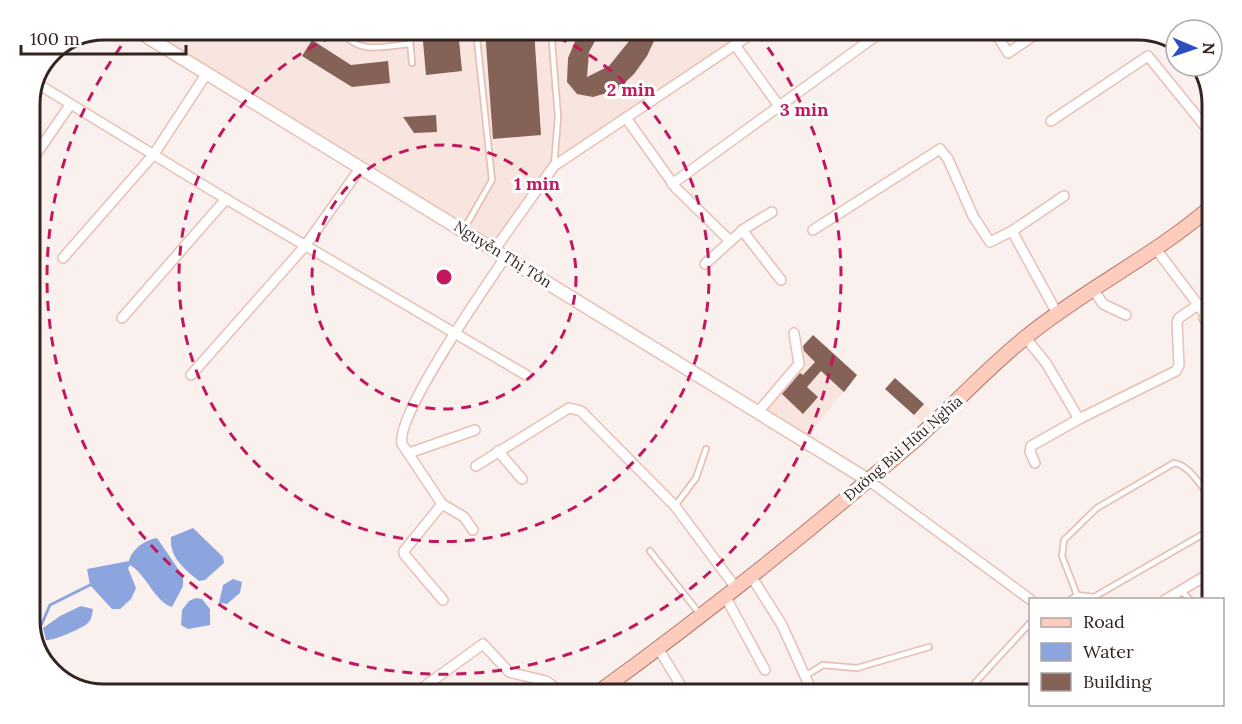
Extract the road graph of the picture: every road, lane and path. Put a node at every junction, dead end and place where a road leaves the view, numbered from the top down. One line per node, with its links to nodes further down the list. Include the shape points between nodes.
1 (153, 40): 13 (street, Nguyễn Thị Tồn)
2 (348, 40): 10 (lane, via 360,48)
3 (410, 40): 10 (lane)
4 (477, 40): 29 (lane, via 492,180)
5 (552, 40): 22 (lane, via 558,117)
6 (742, 40): 11 (street)
7 (870, 40): 16 (street)
8 (1000, 40): 9 (street, via 1008,53)
9 (1027, 40)
10 (410, 44): 12 (lane)
11 (735, 45): 16 (street); 17 (street)
12 (412, 63)
13 (207, 73): 21 (street); 23 (street, Nguyễn Thị Tồn)
14 (43, 87): 15 (street)
15 (70, 105): 20 (street); 21 (street)
16 (779, 106): 24 (street)
17 (626, 118): 22 (street); 24 (street)
18 (1051, 121): 19 (street, via 1148,56)
19 (1201, 121)
20 (41, 148)
21 (154, 154): 26 (street); 38 (street)
22 (554, 166): 35 (street)
23 (361, 167): 29 (street, Nguyễn Thị Tồn); 34 (street)
24 (672, 184): 33 (street)
25 (1064, 196): 32 (street)
26 (226, 199): 34 (street); 46 (street)
27 (772, 212): 30 (street)
28 (1201, 214): 36 (main road, Đường Bùi Hữu Nghĩa)
29 (463, 230): 35 (street, Nguyễn Thị Tồn)
30 (742, 230): 33 (street); 40 (street)
31 (813, 230): 32 (street, via 940,149 990,242)
32 (1012, 231): 44 (street)
33 (730, 242): 39 (street)
34 (305, 246): 47 (street); 50 (street)
35 (495, 249): 37 (street, Nguyễn Thị Tồn)
36 (1156, 249): 41 (main road, Đường Bùi Hữu Nghĩa); 42 (street)
37 (506, 256): 47 (street); 52 (street, Nguyễn Thị Tồn)
38 (63, 258)
39 (705, 264)
40 (782, 280)
41 (1093, 290): 44 (main road, Đường Bùi Hữu Nghĩa); 45 (street, via 1103,304)
42 (1198, 305): 43 (street); 53 (street, via 1177,322 1176,371)
43 (1201, 309)
44 (1058, 315): 49 (main road, Đường Bùi Hữu Nghĩa)
45 (1126, 315)
46 (122, 318)
47 (454, 333): 51 (street); 57 (street, via 402,435 402,444)
48 (795, 333): 52 (street, via 799,364)
49 (1025, 337): 53 (street, via 1046,363); 61 (main road, Đường Bùi Hữu Nghĩa, via 945,414)
50 (191, 375)
51 (526, 375)
52 (758, 412): 61 (street, Nguyễn Thị Tồn)
53 (1079, 419): 58 (street, via 1031,446)
54 (475, 430): 57 (street)
55 (706, 449): 64 (lane, via 696,478)
56 (498, 451): 59 (street); 60 (street); 64 (street, via 569,408 581,411)
57 (409, 453): 63 (street)
58 (1035, 463)
59 (476, 466)
60 (522, 479)
61 (868, 480): 68 (main road, Đường Bùi Hữu Nghĩa); 76 (street)
62 (1202, 487): 72 (lane, via 1180,464 1174,463 1097,508 1064,540 1062,556)
63 (442, 504): 65 (street, via 464,517); 77 (street, via 403,553)
64 (675, 506): 71 (street)
65 (473, 530)
66 (1202, 535): 72 (lane, via 1095,597)
67 (650, 550): 78 (lane)
68 (751, 576): 71 (main road, Đường Bùi Hữu Nghĩa); 83 (street, via 782,625)
69 (1202, 578): 70 (street)
70 (1181, 590): 74 (street); 75 (lane)
71 (730, 592): 78 (main road, Đường Bùi Hữu Nghĩa); 82 (street)
72 (1077, 595): 73 (lane)
73 (1073, 598)
74 (1168, 598)
75 (1188, 598)
76 (1029, 599)
77 (443, 600)
78 (700, 615): 81 (main road, Đường Bùi Hữu Nghĩa)
79 (1029, 624): 84 (lane)
80 (929, 647): 83 (lane, via 857,668 823,665)
81 (658, 648): 87 (main road, Đường Bùi Hữu Nghĩa); 88 (street)
82 (765, 670)
83 (805, 676): 89 (street)
84 (975, 683)
85 (428, 684): 86 (street, via 483,644 509,672)
86 (550, 684)
87 (609, 684)
88 (680, 684)
89 (809, 684)

